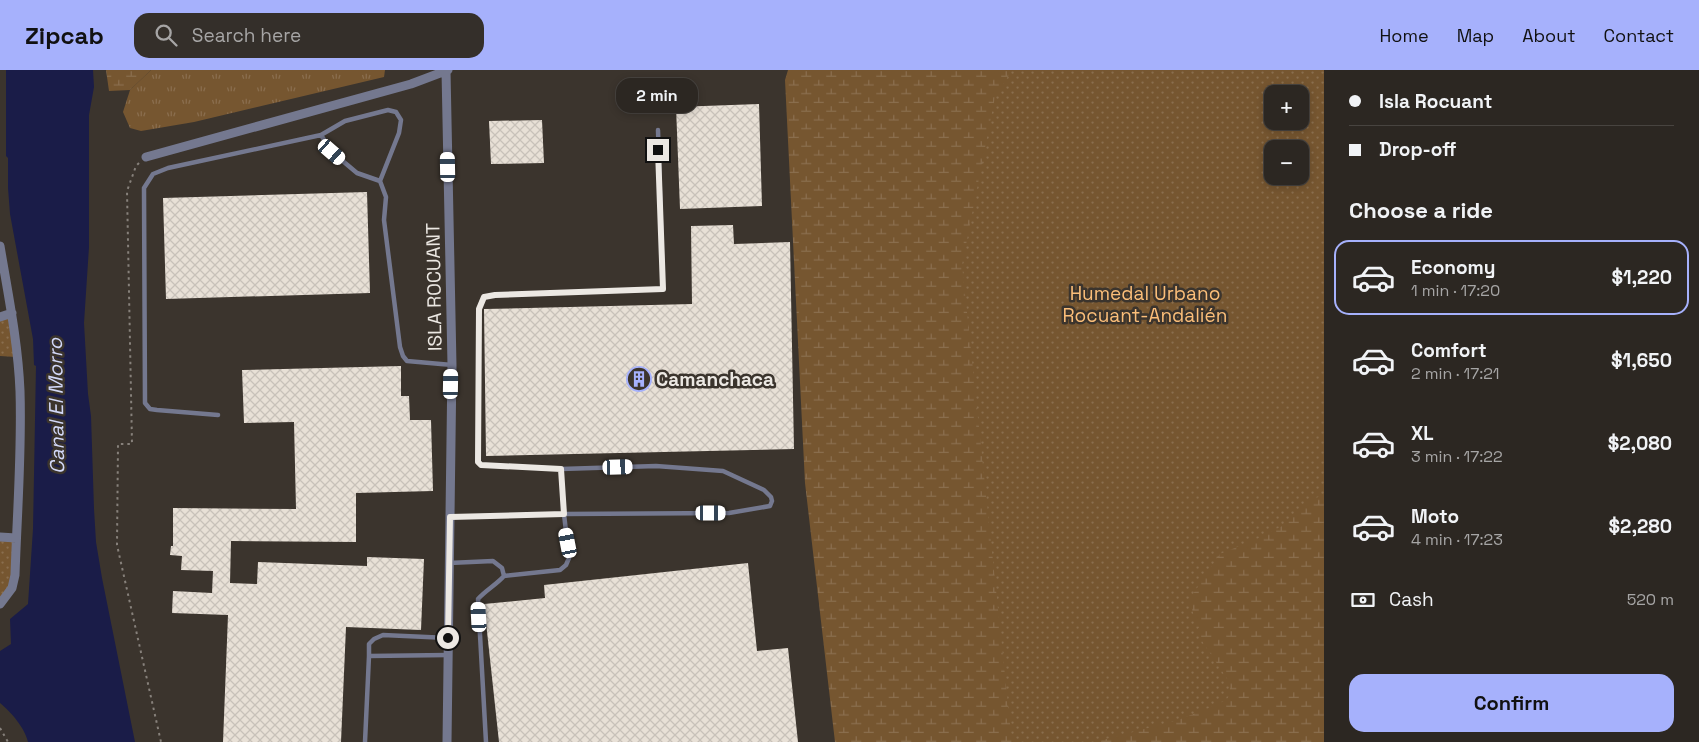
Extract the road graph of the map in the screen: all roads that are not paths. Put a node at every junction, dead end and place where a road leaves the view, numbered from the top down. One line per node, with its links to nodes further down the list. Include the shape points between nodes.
1 (447, 70): 4 (street, ISLA ROCUANT, via 410,84); 9 (street, ISLA ROCUANT)
2 (658, 130): 11 (lane, via 663,289 495,295 484,297 479,309 478,462 481,465)
3 (321, 135): 5 (lane, via 332,152 357,174); 5 (lane, via 345,121 388,110 396,112 401,120 399,134); 10 (lane, via 168,168 153,174 144,188 145,403 150,409)
4 (146, 157)
5 (380, 181): 9 (lane, via 386,197 384,220 403,356 407,361)
6 (0, 246): 7 (street)
7 (12, 313): 8 (street); 15 (street, via 20,390)
8 (0, 317)
9 (452, 365): 13 (street, ISLA ROCUANT)
10 (218, 416)
11 (561, 469): 12 (lane); 12 (lane, via 656,466 723,471 764,490 772,501 770,506 729,513)
12 (564, 514): 13 (lane); 17 (lane, via 569,558 566,564 560,570)
13 (450, 517): 16 (street, ISLA ROCUANT)
14 (0, 537): 15 (street)
15 (16, 538): 18 (street, via 14,581)
16 (449, 563): 17 (lane, via 493,561 502,568); 19 (street, ISLA ROCUANT)
17 (504, 576): 24 (lane, via 478,599)
18 (0, 604)
19 (448, 638): 20 (street, ISLA ROCUANT); 21 (lane, via 383,635 369,644)
20 (448, 655): 21 (lane); 23 (street, ISLA ROCUANT)
21 (370, 656): 22 (lane)
22 (365, 742)
23 (447, 742)
24 (486, 742)

